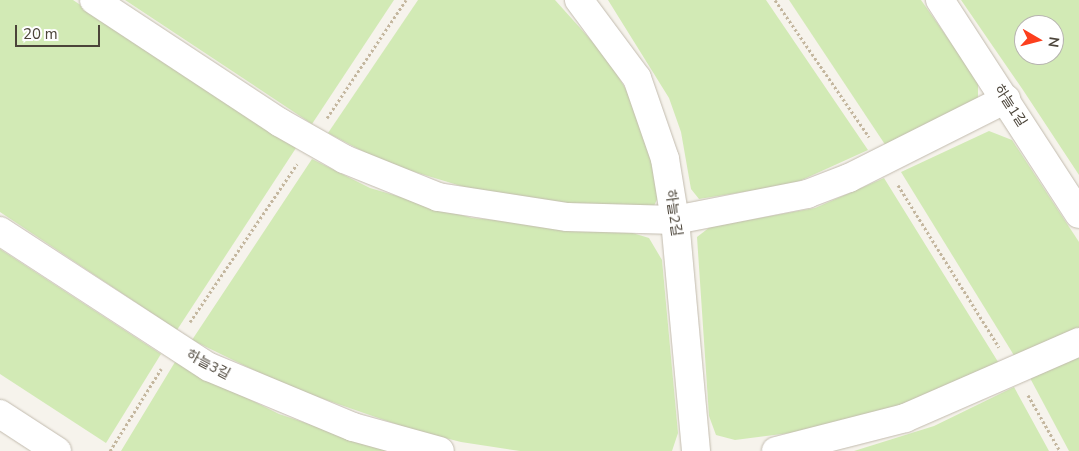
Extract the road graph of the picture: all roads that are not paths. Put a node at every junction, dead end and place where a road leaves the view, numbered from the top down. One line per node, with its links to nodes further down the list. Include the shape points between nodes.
1 (94, 0): 6 (street, via 279,122 344,159 438,197 567,218)
2 (579, 0): 6 (street, 하늘2길, via 637,78 656,124)
3 (940, 0): 4 (street, 하늘1길)
4 (1006, 100): 5 (street, 하늘1길); 6 (street, via 849,178 807,194)
5 (1079, 214)
6 (675, 220): 12 (street, 하늘2길)
7 (0, 231): 11 (street, 하늘3길, via 209,367 353,427)
8 (1079, 342): 13 (street, via 905,418)
9 (0, 414): 10 (street)
10 (57, 451)
11 (440, 451)
12 (696, 451)
13 (776, 451)

